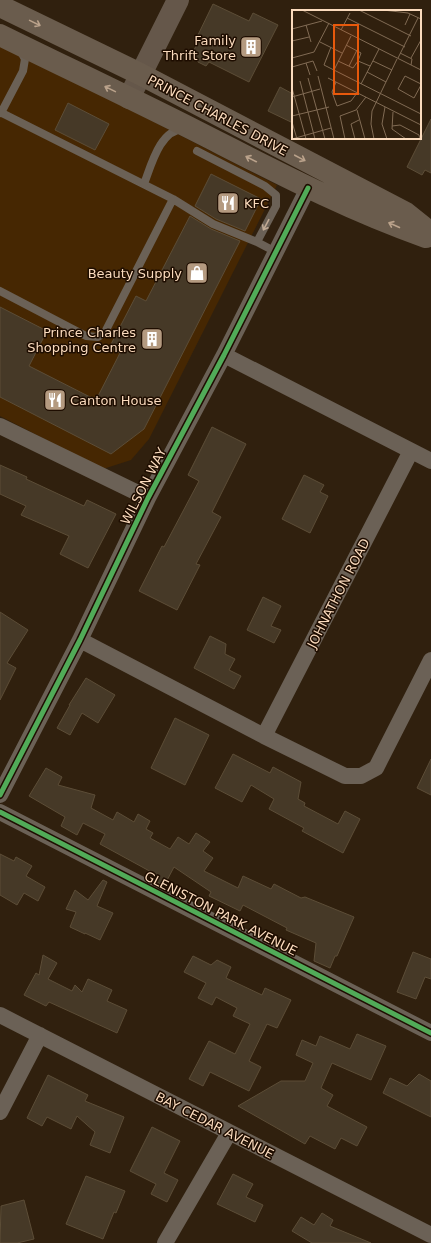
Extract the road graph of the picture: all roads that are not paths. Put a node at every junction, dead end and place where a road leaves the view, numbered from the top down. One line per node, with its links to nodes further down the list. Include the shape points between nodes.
1 (178, 0): 4 (street)
2 (0, 6): 4 (highway, PRINCE CHARLES DRIVE, one-way to 4)
3 (5, 38): 5 (highway, PRINCE CHARLES DRIVE, one-way to 3); 6 (lane, via 21,51 25,60 23,71)
4 (140, 74): 5 (street); 11 (highway, PRINCE CHARLES DRIVE, one-way to 11, via 406,213)
5 (129, 98): 7 (highway, PRINCE CHARLES DRIVE)
6 (0, 113): 8 (lane)
7 (196, 141): 8 (lane, via 181,129 172,132 160,146); 9 (highway, PRINCE CHARLES DRIVE, one-way to 7); 13 (lane, one-way to 13, via 276,195 276,206)
8 (144, 184): 10 (lane)
9 (308, 188): 12 (highway, PRINCE CHARLES DRIVE, one-way to 9); 14 (street, WILSON WAY)
10 (173, 199): 13 (lane, via 213,224); 15 (lane, via 105,332 98,337 86,336)
11 (431, 233)
12 (431, 239)
13 (257, 242): 14 (lane)
14 (276, 252): 16 (street, WILSON WAY)
15 (0, 291)
16 (224, 355): 18 (street); 20 (street, WILSON WAY)
17 (0, 426): 20 (street)
18 (411, 451): 19 (street); 23 (street, JOHNATHON ROAD)
19 (431, 462)
20 (148, 498): 21 (street, WILSON WAY)
21 (80, 640): 23 (street); 24 (street, WILSON WAY)
22 (431, 660): 23 (street, via 376,768 361,776 345,776)
23 (264, 736)
24 (0, 795)
25 (0, 812): 27 (street, GLENISTON PARK AVENUE)
26 (0, 1015): 28 (street, BAY CEDAR AVENUE)
27 (431, 1033)
28 (40, 1035): 29 (street); 30 (street, BAY CEDAR AVENUE)
29 (0, 1112)
30 (229, 1133): 31 (street, BAY CEDAR AVENUE); 32 (street)
31 (423, 1236)
32 (164, 1243)

